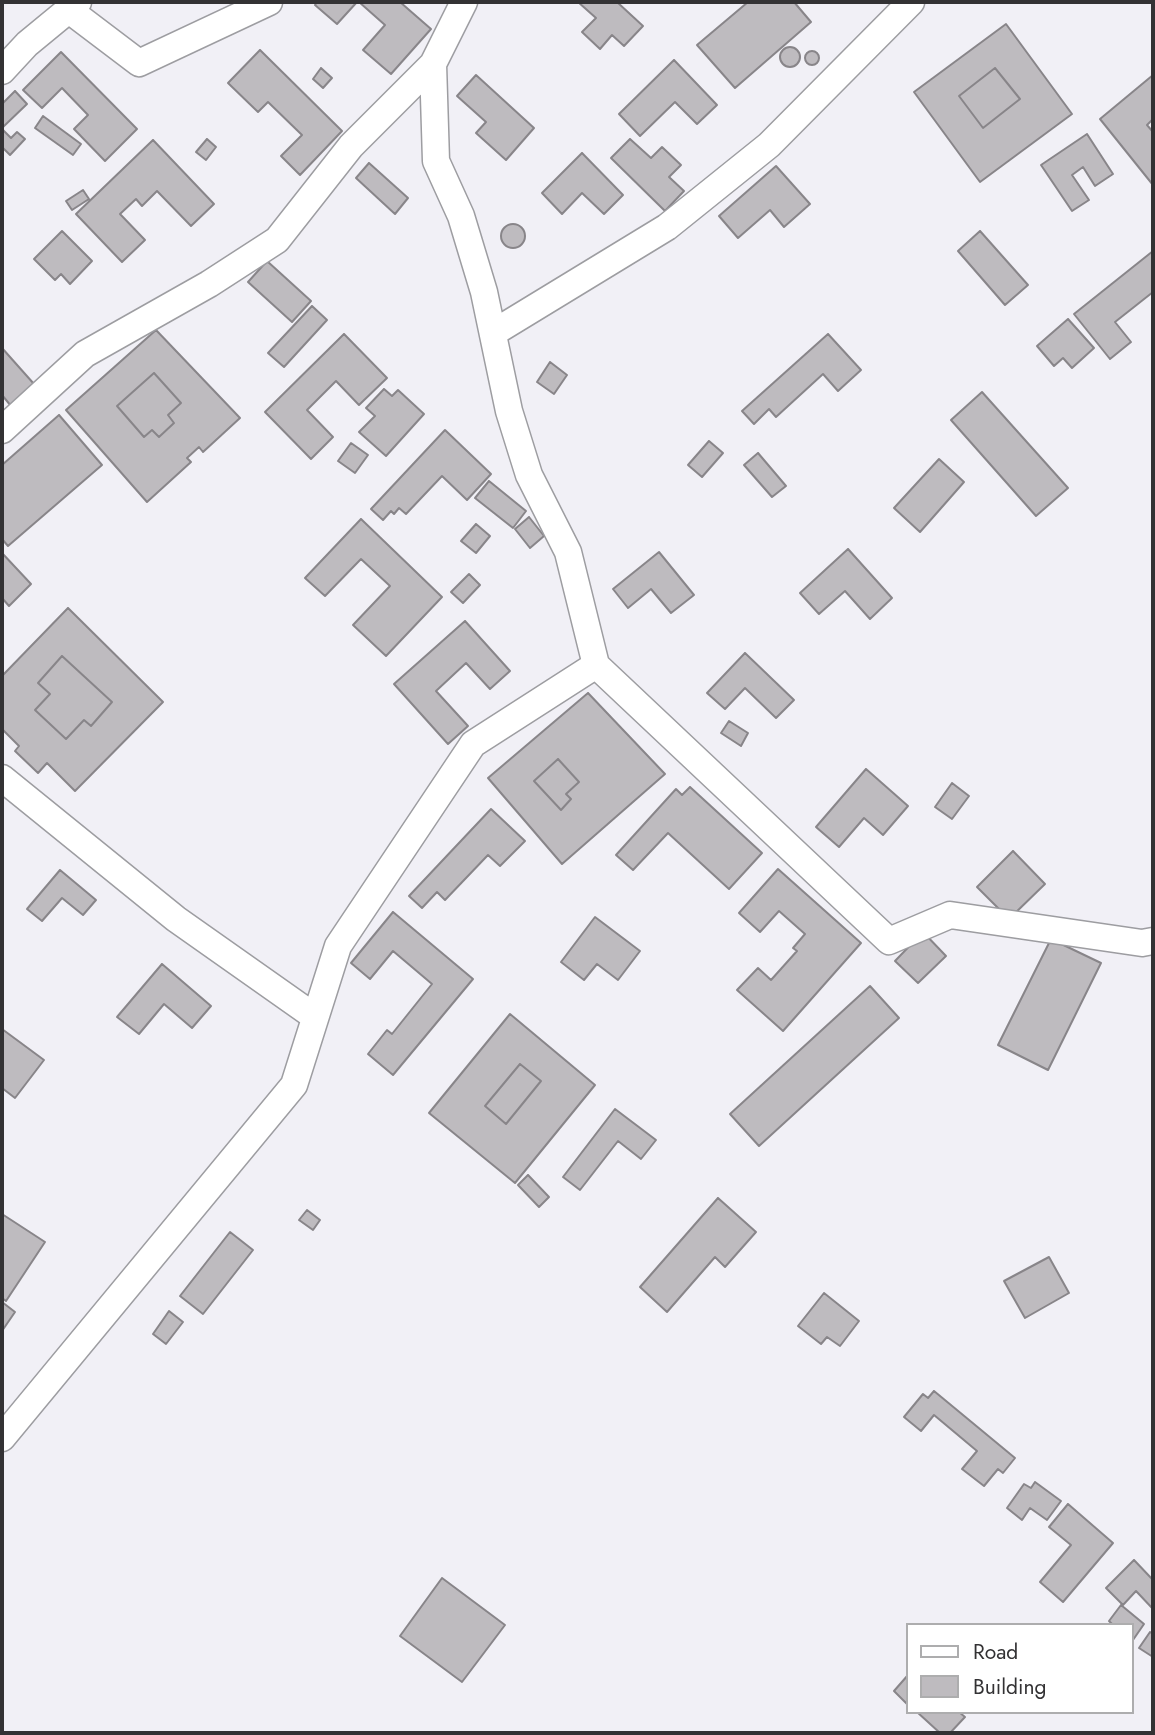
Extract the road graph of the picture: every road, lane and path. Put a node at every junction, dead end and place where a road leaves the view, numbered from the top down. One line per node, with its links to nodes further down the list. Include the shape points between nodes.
1 (270, 2): 4 (street, via 139,63)
2 (464, 2): 5 (street)
3 (911, 2): 7 (street, via 769,145 667,227)
4 (73, 6): 6 (street)
5 (433, 64): 7 (street, via 436,161 461,216); 8 (street, via 351,146 277,240 85,354)
6 (2, 71)
7 (493, 333): 9 (street, via 528,475 568,552)
8 (2, 430)
9 (596, 665): 11 (street, via 890,941 950,915); 12 (street, via 473,744 338,946)
10 (2, 778): 12 (street, via 176,919)
11 (1153, 941)
12 (316, 1017): 13 (street, via 294,1085)
13 (2, 1437)

